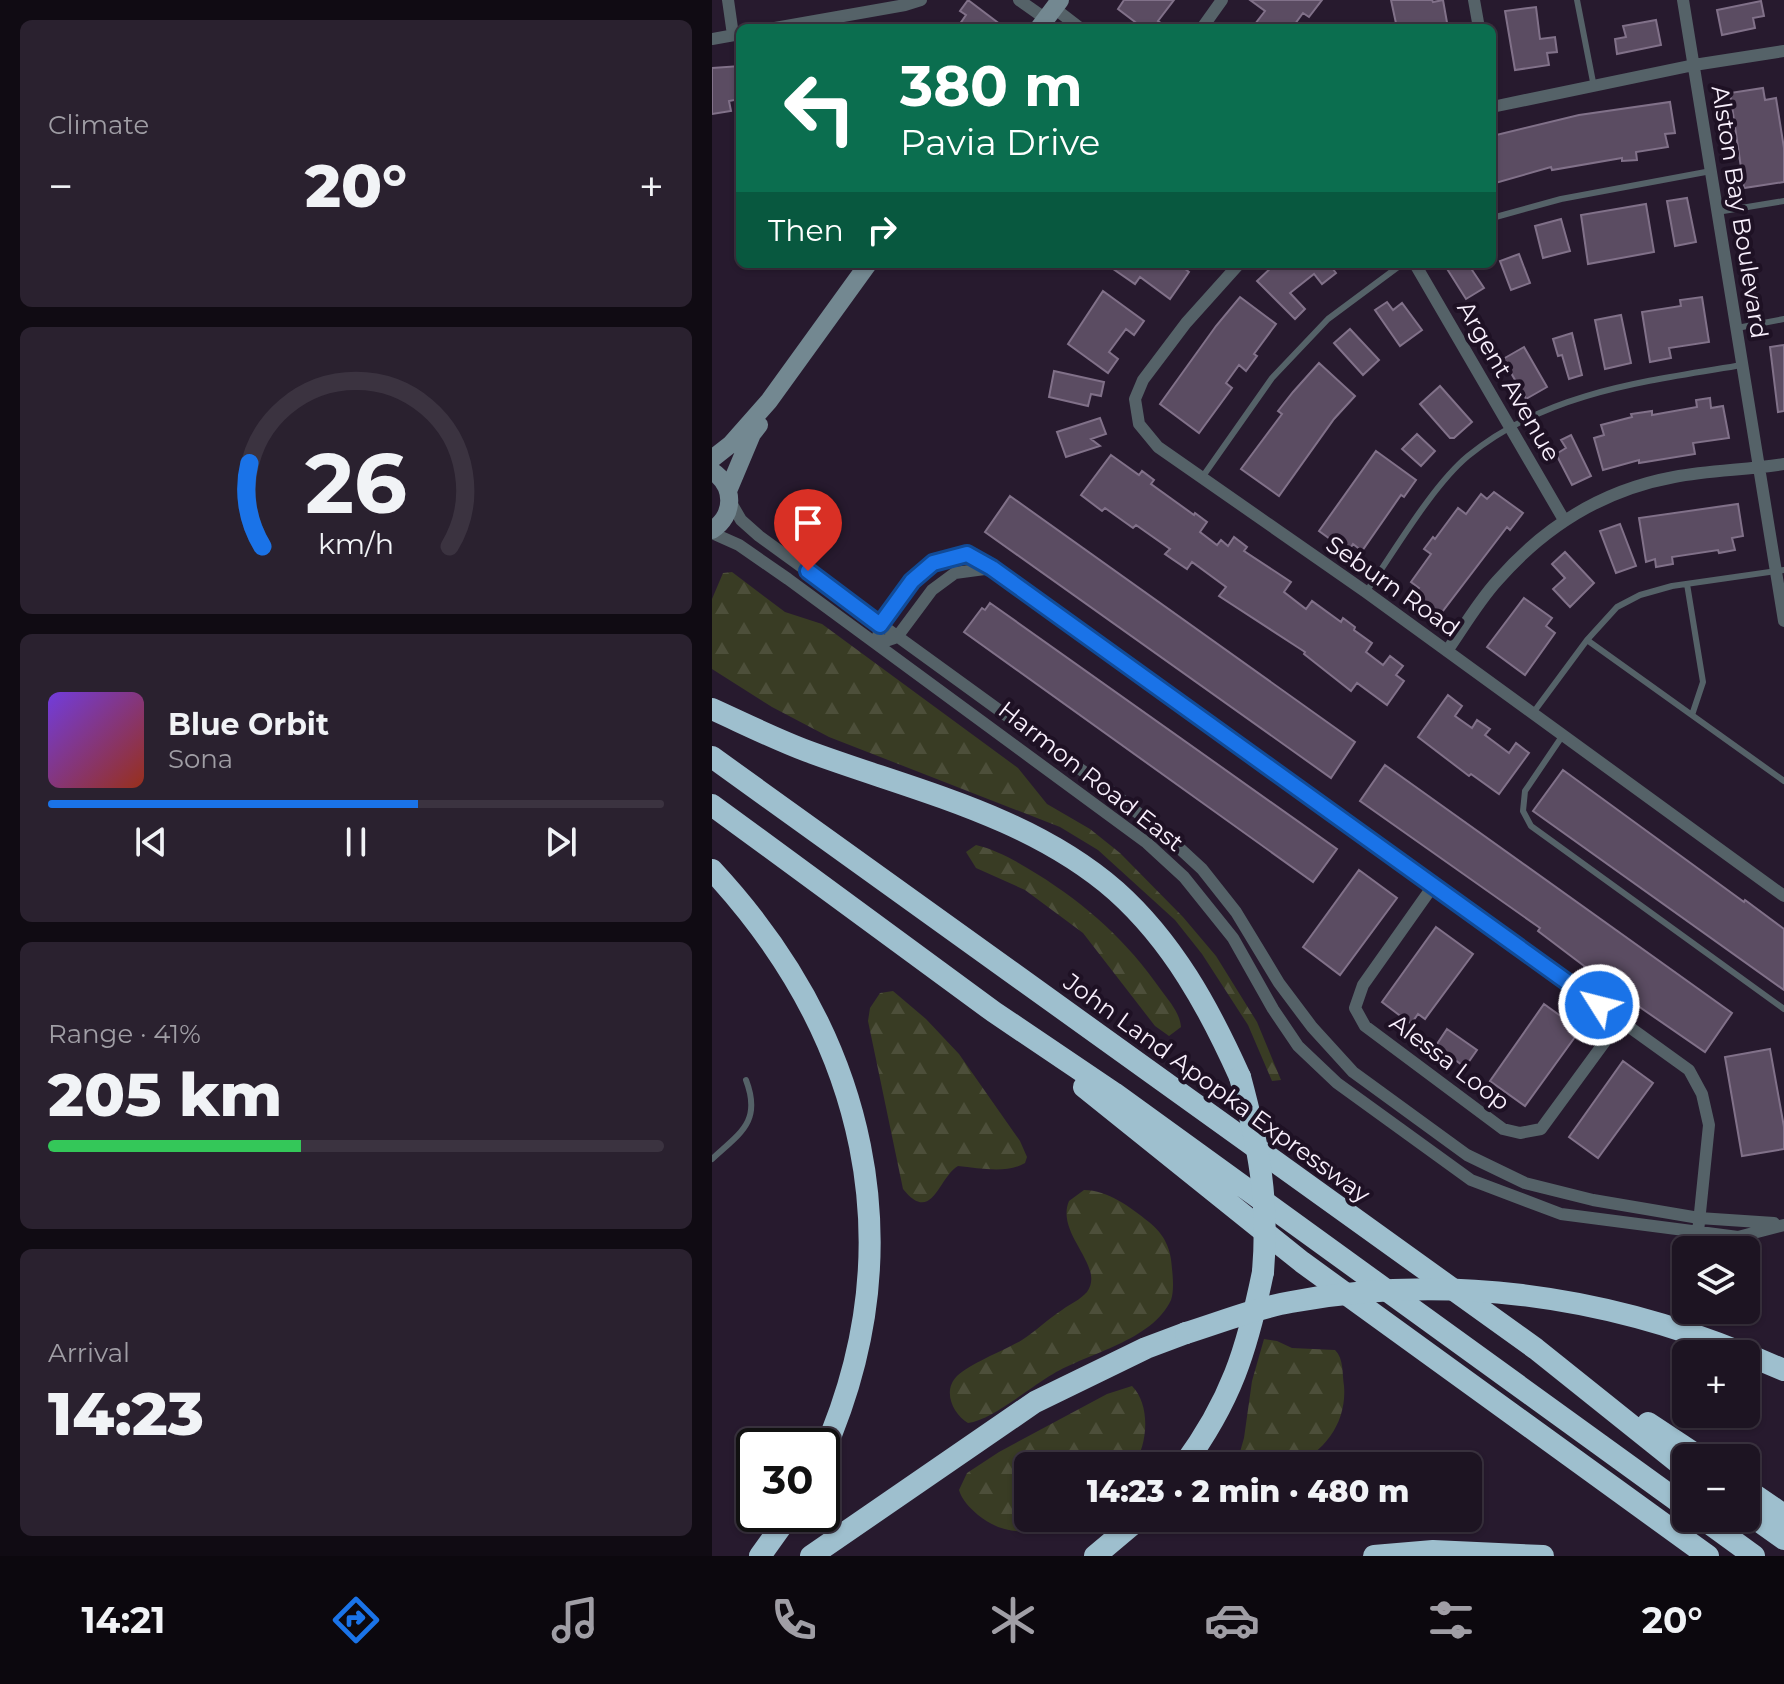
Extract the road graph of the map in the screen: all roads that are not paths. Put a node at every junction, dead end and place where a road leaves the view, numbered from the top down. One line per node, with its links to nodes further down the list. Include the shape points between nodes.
1 (728, 0): 12 (street)
2 (921, 0): 9 (street)
3 (1019, 0): 8 (street)
4 (1222, 0): 10 (street)
5 (1474, 0): 11 (street)
6 (1577, 0): 17 (lane)
7 (1683, 0): 16 (street, Alston Bay Boulevard)
8 (1049, 18)
9 (798, 24)
10 (1205, 24)
11 (1478, 24)
12 (736, 31)
13 (736, 35): 14 (street)
14 (712, 39)
15 (1784, 51): 16 (street)
16 (1694, 65): 17 (street); 19 (street, Alston Bay Boulevard)
17 (1594, 87): 18 (street)
18 (1496, 106)
19 (1711, 171): 21 (street, Alston Bay Boulevard); 22 (lane)
20 (1784, 201): 21 (lane)
21 (1717, 212): 28 (street, Alston Bay Boulevard)
22 (1496, 217)
23 (865, 268): 30 (street)
24 (1235, 268): 36 (street, Seburn Road, via 1186,323 1135,399 1139,424 1158,447)
25 (1397, 268): 36 (lane, via 1328,319 1272,378)
26 (1417, 268): 31 (street, Argent Avenue)
27 (1784, 319): 28 (lane)
28 (1737, 328): 29 (street, Alston Bay Boulevard)
29 (1742, 365): 31 (lane, via 1612,388 1560,404); 34 (street, Alston Bay Boulevard)
30 (769, 401): 32 (street); 37 (street)
31 (1511, 428): 38 (street, Argent Avenue); 43 (lane, via 1467,456 1438,488)
32 (712, 459)
33 (1784, 464): 34 (street)
34 (1759, 468): 38 (street, via 1622,489); 41 (street, Alston Bay Boulevard)
35 (712, 471): 37 (street)
36 (1201, 479): 43 (street, Seburn Road)
37 (729, 496): 39 (street, via 724,519); 45 (street, Harmon Road East, via 741,520 759,536)
38 (1564, 520): 49 (street, via 1496,582)
39 (712, 531): 48 (street, Harmon Road East)
40 (992, 568): 45 (street, via 967,554 933,563 912,581); 46 (street, via 955,573 943,581); 58 (street)
41 (1780, 570): 42 (lane); 44 (street, Alston Bay Boulevard)
42 (1687, 584): 47 (lane, via 1640,595 1617,607); 52 (lane, via 1703,682)
43 (1366, 592): 49 (street, Seburn Road)
44 (1784, 621)
45 (880, 625): 46 (street, Harmon Road East); 48 (street)
46 (897, 637): 48 (street); 65 (street, Harmon Road East, via 1163,833 1202,869 1236,912 1279,983 1353,1072 1467,1155 1525,1183)
47 (1587, 640): 51 (lane); 52 (lane)
48 (877, 644): 67 (street, Harmon Road East, via 1166,860 1233,938 1298,1046 1398,1128 1471,1180 1561,1214)
49 (1447, 651): 51 (street, Seburn Road)
50 (712, 709): 74 (highway, bridge, via 805,750 1002,820 1070,857 1116,891 1189,976 1240,1077 1262,1170 1267,1227 1251,1332 1210,1429)
51 (1533, 713): 53 (street, Seburn Road)
52 (1692, 715): 55 (lane)
53 (1563, 735): 59 (street, Seburn Road); 60 (lane, via 1525,791 1523,811 1531,826)
54 (712, 757): 69 (highway, John Land Apopka Expressway)
55 (1784, 781)
56 (712, 805): 61 (highway)
57 (712, 870): 72 (highway, via 769,938 804,992 833,1052 863,1162 868,1288 858,1355)
58 (1433, 886): 62 (street); 62 (street, Alessa Loop, via 1363,985 1355,1008 1365,1026 1503,1129 1541,1129)
59 (1784, 896)
60 (1784, 1009)
61 (994, 1012): 76 (highway); 89 (highway, via 1302,1262)
62 (1620, 1021): 65 (street, via 1689,1070 1702,1094 1709,1125)
63 (746, 1080): 64 (lane, via 753,1111 747,1125)
64 (712, 1159)
65 (1699, 1218): 66 (street, Harmon Road East); 67 (street)
66 (1784, 1225): 67 (street, Harmon Road East, via 1738,1237)
67 (1698, 1232)
68 (1707, 1340): 85 (highway, bridge, via 1565,1300 1473,1289 1398,1289 1288,1302 1146,1348 1035,1402)
69 (1536, 1349): 73 (highway); 75 (highway, John Land Apopka Expressway)
70 (1760, 1360): 71 (highway)
71 (1784, 1370)
72 (834, 1428)
73 (1680, 1444)
74 (1193, 1452)
75 (1672, 1458)
76 (1672, 1497)
77 (1760, 1499): 78 (highway)
78 (1784, 1515)
79 (1760, 1522): 83 (highway)
80 (777, 1532): 84 (highway)
81 (1123, 1532): 86 (highway)
82 (1721, 1532): 90 (highway)
83 (1784, 1539)
84 (760, 1556)
85 (811, 1556)
86 (1095, 1556)
87 (1374, 1556): 88 (highway, via 1433,1551)
88 (1543, 1556)
89 (1708, 1556)
90 (1754, 1556)

